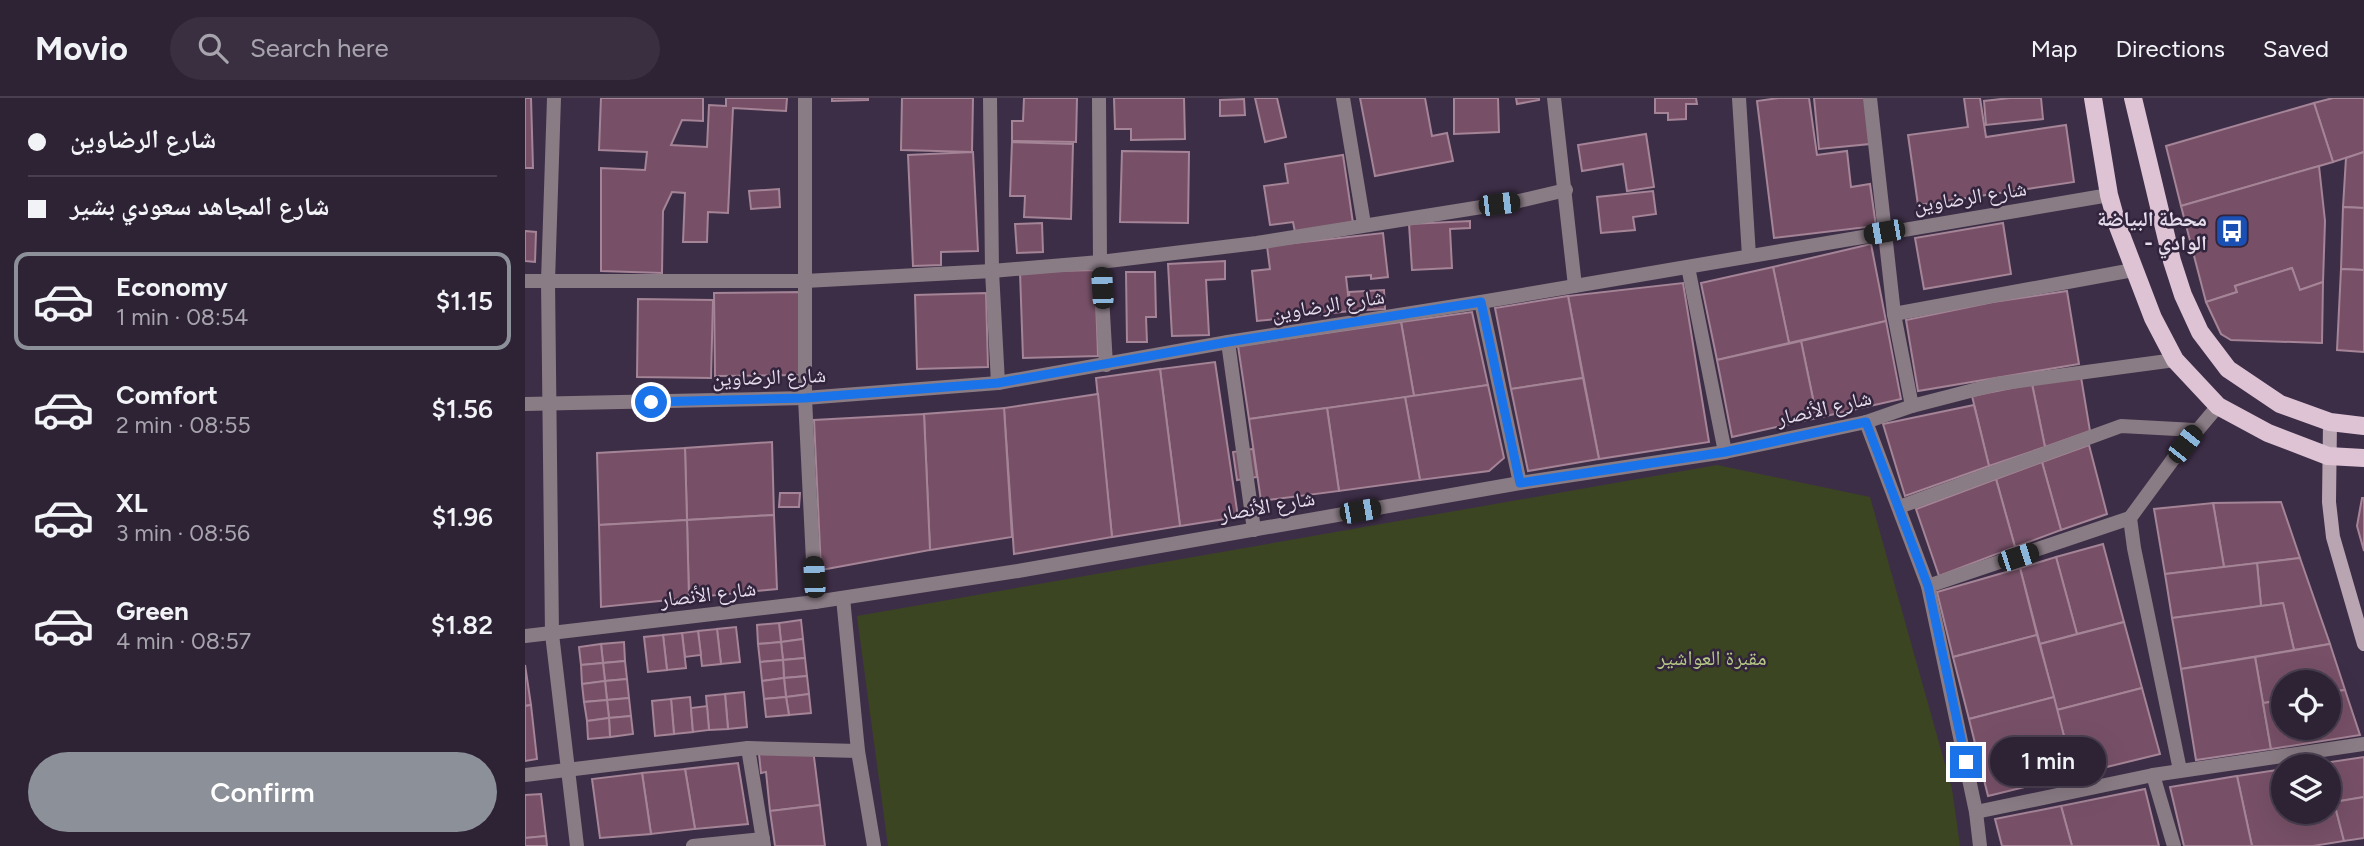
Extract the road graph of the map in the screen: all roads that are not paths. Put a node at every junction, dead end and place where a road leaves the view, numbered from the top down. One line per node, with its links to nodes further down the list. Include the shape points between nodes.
1 (554, 98): 21 (street)
2 (804, 98): 22 (street)
3 (990, 98): 19 (street)
4 (1099, 98): 16 (street)
5 (1343, 98): 13 (street)
6 (1554, 98): 11 (street)
7 (1739, 98): 15 (street)
8 (1870, 98): 14 (street)
9 (2093, 98): 12 (main road)
10 (2133, 98): 36 (main road, via 2172,261 2200,332 2228,369 2280,404)
11 (1566, 190): 13 (street); 23 (street)
12 (2109, 195): 14 (street, شارع الرضاوين); 18 (main road)
13 (1364, 224): 16 (street, via 1257,243)
14 (1884, 232): 15 (street, شارع الرضاوين); 25 (street)
15 (1749, 256): 17 (street, شارع الرضاوين)
16 (1100, 262): 19 (street); 28 (street)
17 (1688, 267): 23 (street, شارع الرضاوين); 39 (street)
18 (2133, 270): 25 (street); 27 (main road)
19 (992, 271): 22 (street); 29 (street)
20 (525, 281): 21 (street)
21 (548, 281): 22 (street); 32 (street)
22 (804, 281): 30 (street)
23 (1575, 286): 24 (street, شارع الرضاوين)
24 (1481, 302): 26 (street, شارع الرضاوين); 42 (street)
25 (1894, 314): 33 (street)
26 (1228, 342): 28 (street, شارع الرضاوين); 45 (street)
27 (2175, 360): 33 (street, شارع الأنصار, via 1997,384); 34 (main road)
28 (1106, 365): 29 (street, شارع الرضاوين)
29 (998, 383): 30 (street, شارع الرضاوين)
30 (805, 398): 32 (street, شارع الرضاوين); 48 (street)
31 (525, 404): 32 (street, شارع الرضاوين)
32 (549, 405): 49 (street)
33 (1912, 405): 35 (street, شارع الأنصار)
34 (2218, 405): 38 (street); 40 (main road, via 2268,433)
35 (1866, 422): 39 (street, شارع الأنصار); 43 (street)
36 (2330, 422): 37 (main road); 40 (street)
37 (2364, 426)
38 (2195, 430): 43 (street, via 2121,426); 44 (street)
39 (1725, 452): 42 (street, شارع الأنصار)
40 (2328, 456): 41 (main road); 51 (street, via 2333,537)
41 (2364, 458)
42 (1520, 483): 45 (street, شارع الأنصار)
43 (1899, 507): 46 (street)
44 (2130, 518): 46 (street); 56 (street)
45 (1254, 530): 47 (street, شارع الأنصار)
46 (1928, 586): 59 (street)
47 (843, 598): 48 (street, شارع الأنصار); 54 (street)
48 (815, 602): 49 (street, شارع الأنصار)
49 (552, 634): 50 (street, شارع الأنصار); 55 (street)
50 (525, 636)
51 (2364, 644)
52 (2364, 744): 56 (street)
53 (748, 748): 54 (street); 55 (street); 60 (street)
54 (858, 751): 63 (street)
55 (567, 769): 57 (street); 61 (street)
56 (2180, 771): 58 (street)
57 (525, 775)
58 (2153, 775): 59 (street); 65 (street)
59 (1976, 812): 64 (street)
60 (764, 843): 62 (street)
61 (577, 846)
62 (693, 846)
63 (874, 846)
64 (1980, 846)
65 (2174, 846)

